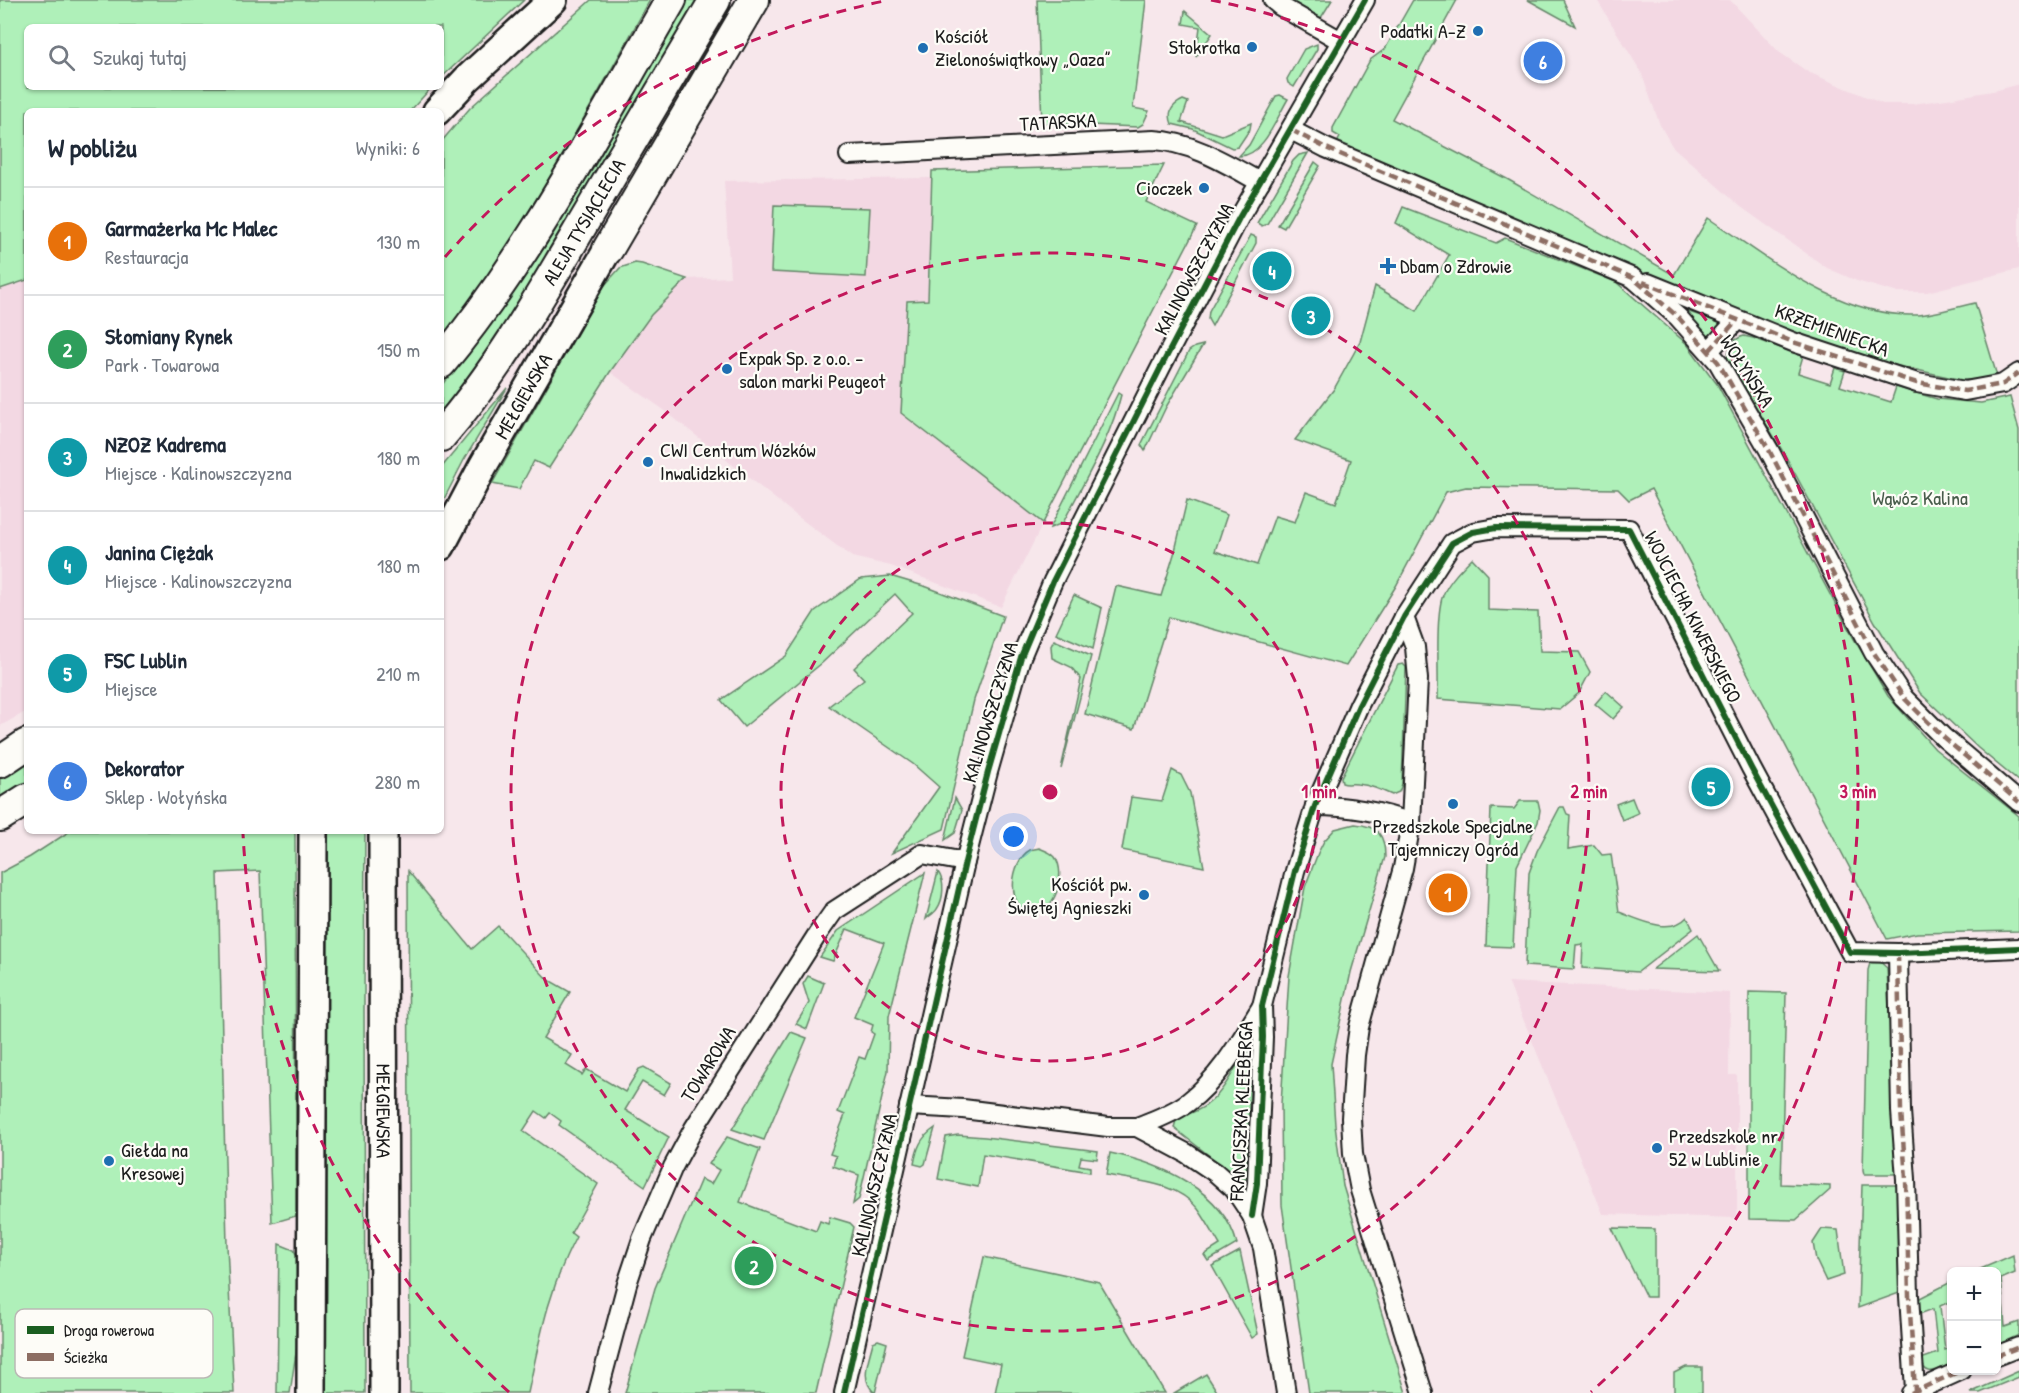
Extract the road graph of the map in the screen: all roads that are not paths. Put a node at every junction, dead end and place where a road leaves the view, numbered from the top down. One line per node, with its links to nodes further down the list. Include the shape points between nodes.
1 (553, 0): 8 (main road)
2 (672, 0): 16 (main road, ALEJA TYSIĄCLECIA, via 542,221)
3 (715, 0): 18 (main road, ALEJA TYSIĄCLECIA, via 530,314)
4 (754, 0): 12 (main road)
5 (1273, 0): 7 (street)
6 (1365, 0): 7 (street, KALINOWSZCZYZNA)
7 (1341, 41): 9 (street, KALINOWSZCZYZNA)
8 (440, 108)
9 (1291, 130): 11 (street, KALINOWSZCZYZNA); 13 (street, WOŁYŃSKA)
10 (849, 155): 11 (street, TATARSKA, via 1154,140 1182,144)
11 (1260, 182): 30 (street, KALINOWSZCZYZNA, via 1053,581 1022,657)
12 (608, 249): 19 (main road, MEŁGIEWSKA)
13 (1633, 278): 14 (street, KRZEMIENIECKA); 15 (street, WOŁYŃSKA, via 1672,311)
14 (1737, 320): 15 (street); 17 (street, KRZEMIENIECKA, via 1883,373 1944,389 1985,388 2003,384)
15 (1709, 351): 24 (street, WOŁYŃSKA, via 1769,450 1874,653 1904,698)
16 (444, 359)
17 (2019, 373)
18 (444, 432)
19 (444, 540)
20 (1404, 616): 25 (street, WOJCIECHA KIWERSKIEGO, via 1359,705); 27 (street, via 1414,647 1418,679); 32 (street, WOJCIECHA KIWERSKIEGO, via 1452,543 1473,532 1496,528 1629,530 1850,952)
21 (24, 746): 22 (main road)
22 (0, 762)
23 (24, 801): 26 (main road)
24 (2019, 802)
25 (1316, 806): 27 (street, via 1362,808); 33 (street, WOJCIECHA KIWERSKIEGO, via 1295,871)
26 (0, 816)
27 (1411, 823): 46 (street, via 1403,868 1359,1027 1351,1118 1360,1190)
28 (313, 834): 41 (main road)
29 (383, 834): 42 (main road, MEŁGIEWSKA)
30 (964, 862): 34 (street, KALINOWSZCZYZNA); 43 (street, TOWAROWA, via 922,854 834,911 817,934 673,1167 627,1284)
31 (2019, 948): 32 (street, WOJCIECHA KIWERSKIEGO)
32 (1898, 953): 40 (street)
33 (1262, 1006): 35 (street, via 1227,1060 1188,1102); 36 (street, FRANCISZKA KLEEBERGA, via 1258,1161)
34 (909, 1106): 35 (street, FRANCISZKA KLEEBERGA); 44 (street, KALINOWSZCZYZNA)
35 (1137, 1127): 36 (street, FRANCISZKA KLEEBERGA, via 1216,1173 1234,1189)
36 (1252, 1216): 45 (street, FRANCISZKA KLEEBERGA, via 1263,1248)
37 (2019, 1347): 38 (street)
38 (2001, 1354)
39 (1952, 1375): 40 (street)
40 (1913, 1391)
41 (311, 1393)
42 (384, 1393)
43 (598, 1393)
44 (844, 1393)
45 (1286, 1393)
46 (1423, 1393)

